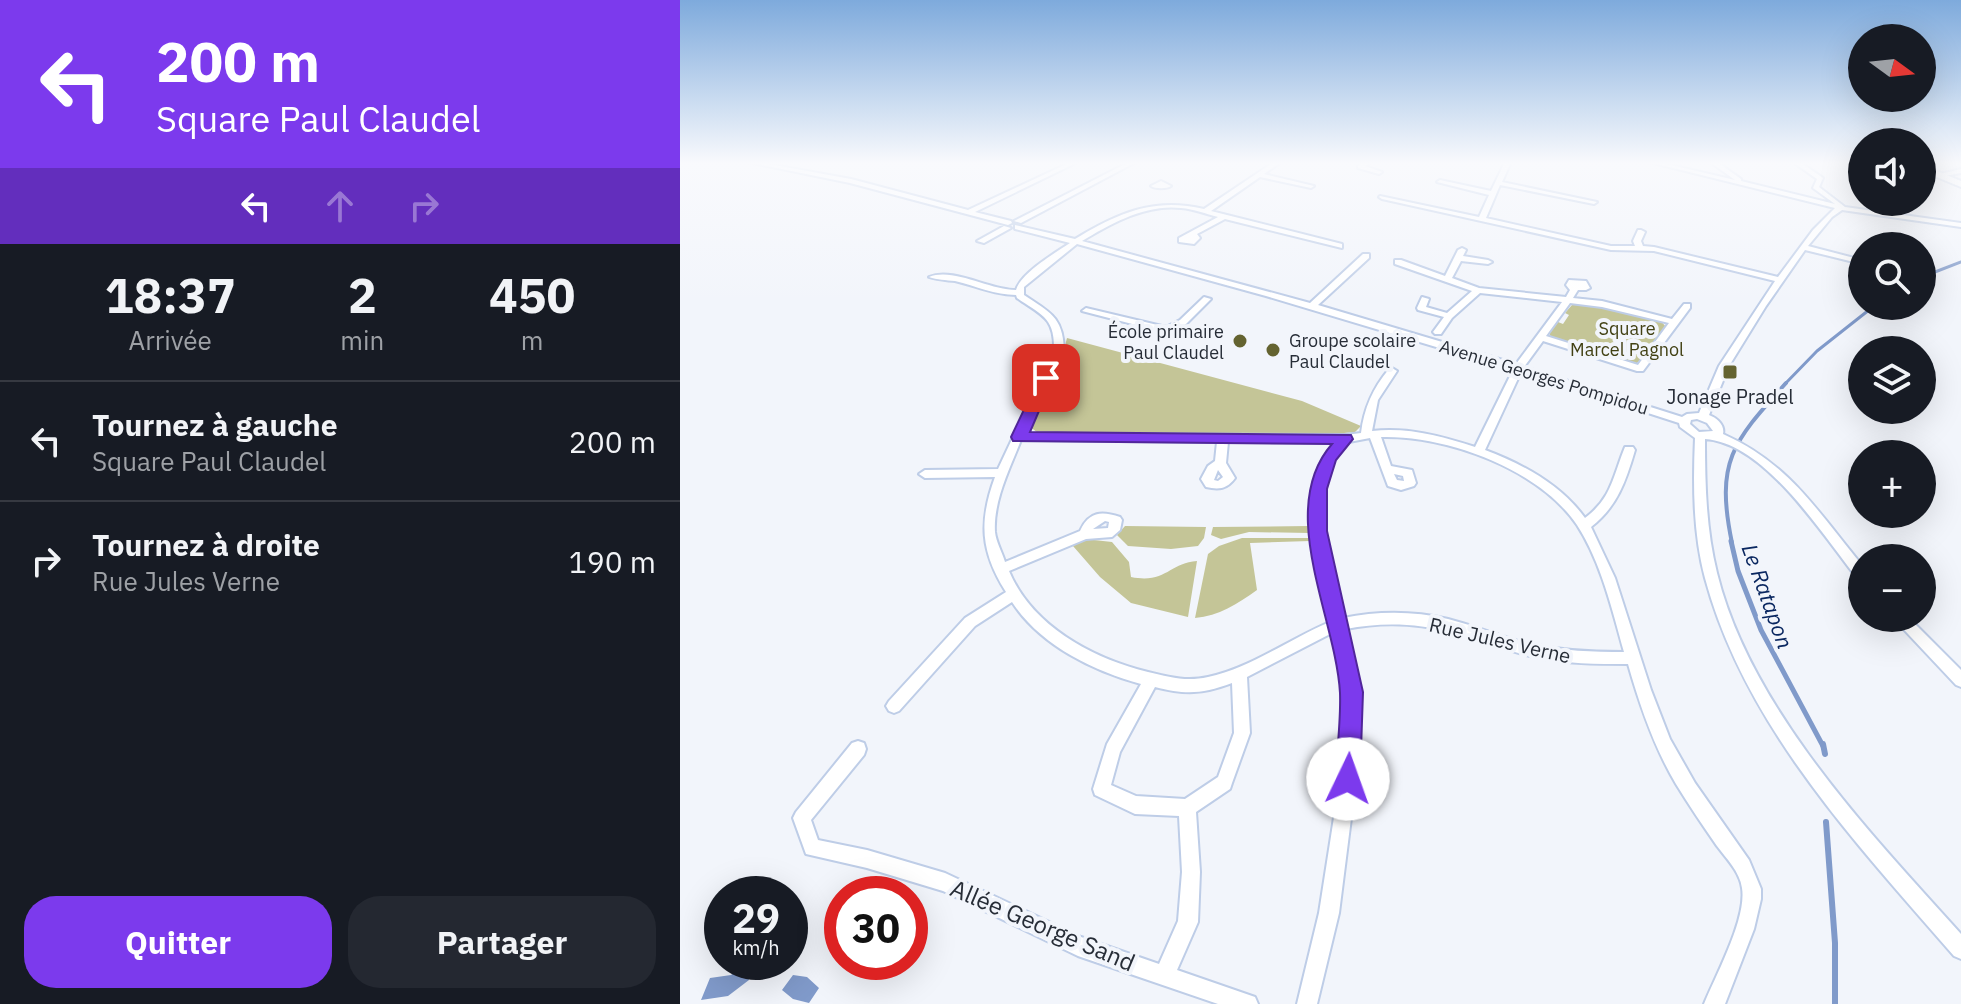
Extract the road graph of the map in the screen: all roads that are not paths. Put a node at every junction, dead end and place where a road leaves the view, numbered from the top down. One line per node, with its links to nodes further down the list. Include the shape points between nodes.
1 (958, 209): 11 (street, Avenue Georges Pompidou)
2 (977, 209): 11 (street)
3 (1044, 209): 15 (street)
4 (1144, 209): 20 (street)
5 (1198, 209): 12 (street)
6 (1210, 209): 12 (street)
7 (1438, 209): 14 (street)
8 (1487, 209): 14 (street)
9 (1837, 209): 22 (street)
10 (1845, 209): 16 (street)
11 (970, 212): 15 (street, Avenue Georges Pompidou)
12 (1205, 212): 13 (street)
13 (1223, 217): 18 (street); 21 (street)
14 (1482, 218): 23 (street, via 1611,248)
15 (1013, 225): 19 (street); 20 (street, Avenue Georges Pompidou)
16 (1961, 225)
17 (1641, 232): 23 (street)
18 (1194, 235)
19 (981, 241)
20 (1074, 241): 33 (street, via 1020,286); 38 (street, Avenue Georges Pompidou)
21 (1339, 246)
22 (1804, 247): 25 (street); 30 (street)
23 (1640, 248): 30 (street)
24 (1366, 256): 38 (street)
25 (1848, 258)
26 (1398, 262): 29 (street)
27 (1488, 262): 29 (street, via 1460,254)
28 (933, 277): 33 (street)
29 (1447, 280): 32 (street)
30 (1782, 280): 46 (street, via 1725,363)
31 (1575, 289): 36 (street)
32 (1478, 290): 36 (street); 40 (street)
33 (1020, 292): 50 (street, Rue Jules Verne, via 1060,330 1059,350)
34 (1207, 299): 39 (street, via 1167,330)
35 (1425, 299): 40 (street, via 1421,308)
36 (1568, 300): 41 (street); 43 (street)
37 (1687, 306): 41 (street)
38 (1311, 307): 44 (street, Avenue Georges Pompidou)
39 (1086, 311)
40 (1449, 316): 42 (street)
41 (1674, 322): 43 (street, via 1640,369)
42 (1438, 332)
43 (1541, 337): 44 (street)
44 (1519, 367): 47 (street, Avenue Georges Pompidou); 54 (street)
45 (1392, 371): 48 (street, via 1368,411)
46 (1703, 417): 47 (street); 49 (street, via 1717,425)
47 (1683, 421): 49 (street, via 1686,429)
48 (1370, 434): 52 (street); 54 (street, via 1399,431); 56 (street)
49 (1709, 435): 61 (street, via 1745,447 1787,479); 73 (street, via 1699,467 1702,534 1734,639 1760,691 1826,789)
50 (1019, 437): 51 (street); 57 (street, Rue Jules Verne)
51 (1223, 438): 52 (street); 55 (street)
52 (1345, 439): 64 (street, via 1328,459 1318,489 1318,531)
53 (1629, 450): 59 (street, via 1604,512)
54 (1479, 451): 59 (street, via 1555,494)
55 (1220, 463)
56 (1389, 469)
57 (1003, 473): 58 (street); 62 (street, Rue Jules Verne, via 989,530)
58 (925, 474)
59 (1584, 525): 66 (street)
60 (1085, 534): 62 (street)
61 (1848, 556)
62 (1001, 569): 63 (street, Rue Jules Verne)
63 (1013, 594): 68 (street, Rue Jules Verne, via 1031,618 1073,650); 70 (street, via 970,622)
64 (1339, 624): 66 (street, Rue Jules Verne, via 1408,619 1573,658); 67 (street, Rue Jules Verne); 76 (street, via 1352,692 1348,779 1329,913)
65 (1914, 632): 69 (street)
66 (1632, 658): 77 (street, via 1663,743 1752,889 1750,910)
67 (1239, 674): 68 (street, Rue Jules Verne, via 1185,687); 72 (street, via 1242,733 1224,783)
68 (1151, 680): 72 (street, via 1113,750 1101,789 1135,805)
69 (1961, 680)
70 (894, 706)
71 (858, 749): 74 (street, Allée George Sand, via 802,818 812,848 945,882 1078,946)
72 (1187, 808): 74 (street, via 1188,922)
73 (1961, 949)
74 (1164, 975): 75 (street, Allée George Sand)
75 (1248, 1004)
76 (1307, 1004)
77 (1714, 1004)

